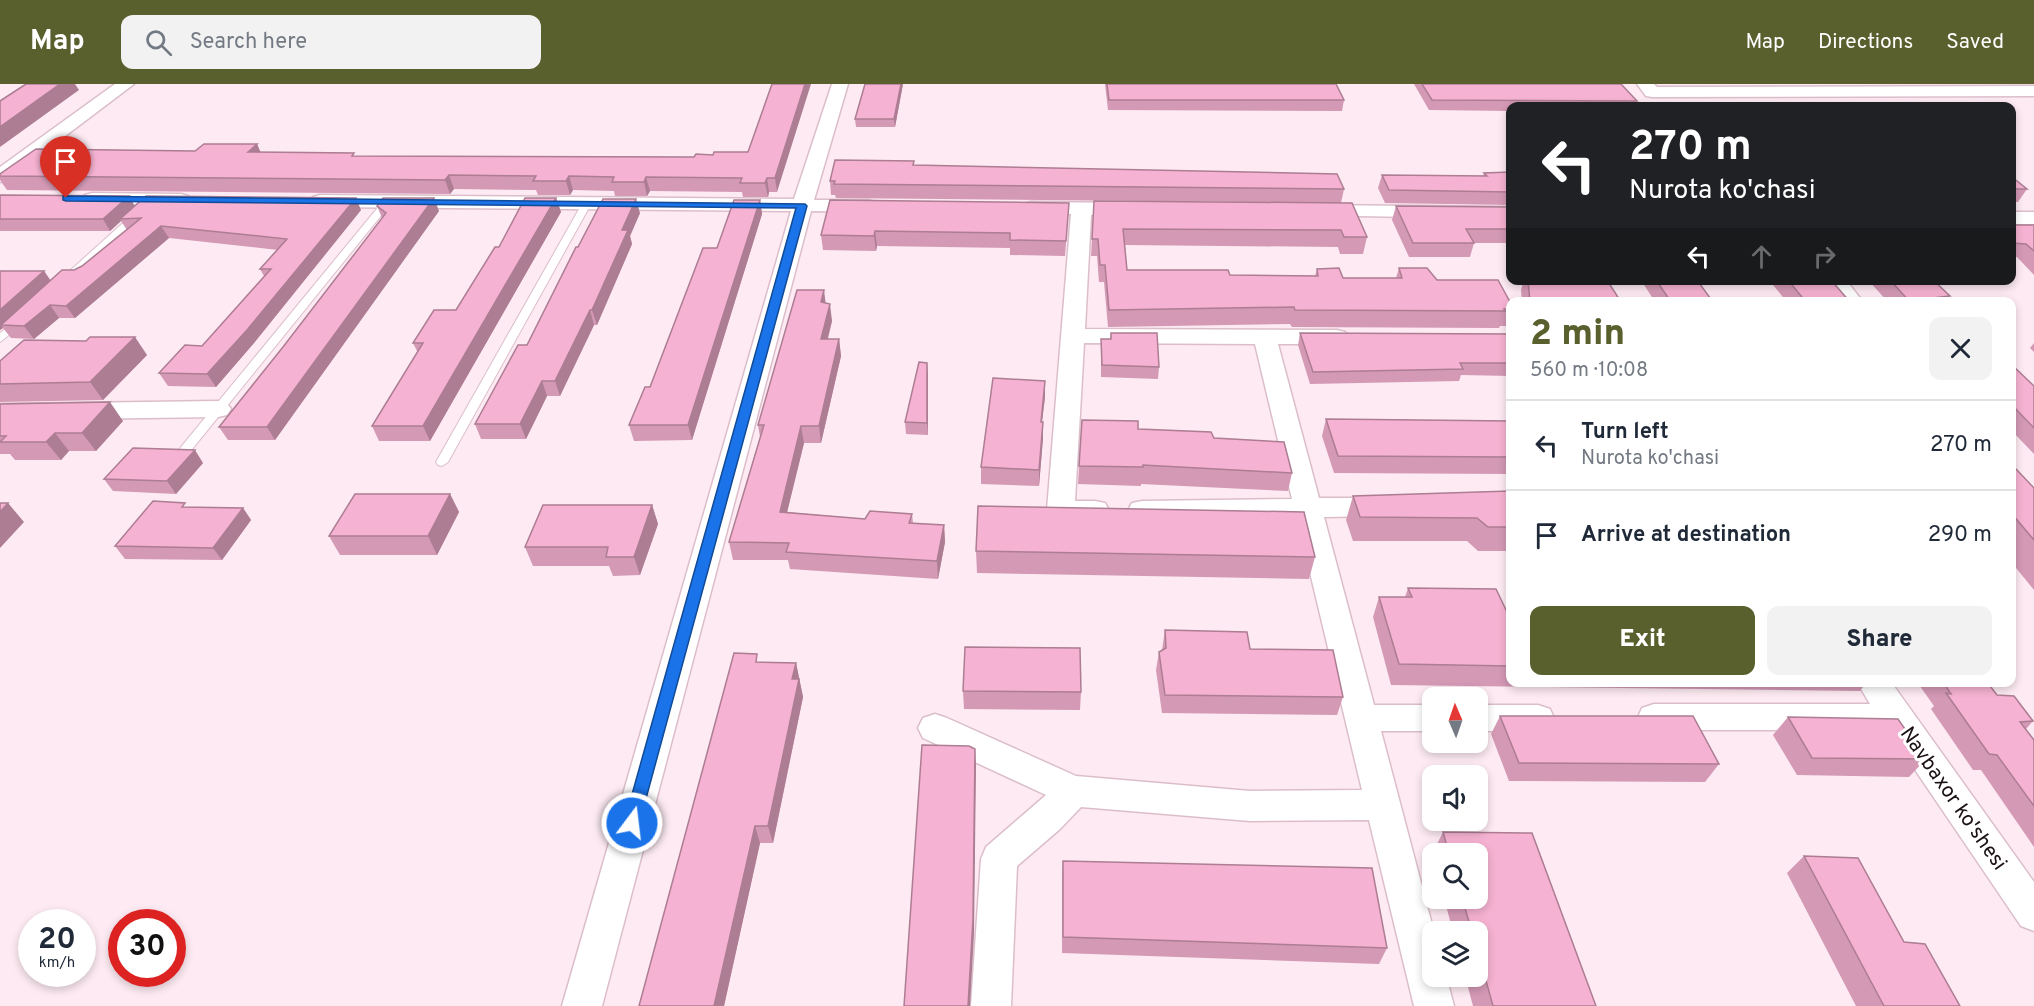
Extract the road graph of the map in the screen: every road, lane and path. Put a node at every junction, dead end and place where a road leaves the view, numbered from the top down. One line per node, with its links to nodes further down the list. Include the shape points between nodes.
1 (126, 84): 5 (street)
2 (840, 84): 12 (street)
3 (1645, 84): 4 (street, via 1652,92)
4 (2034, 91)
5 (0, 176)
6 (71, 198): 7 (street)
7 (154, 199): 8 (street); 21 (lane)
8 (201, 200)
9 (306, 201): 10 (street)
10 (387, 202): 11 (street); 29 (lane)
11 (586, 204): 12 (street); 32 (lane)
12 (802, 206): 13 (street); 46 (street)
13 (883, 206)
14 (1011, 208): 15 (street)
15 (1081, 208): 16 (street); 25 (street)
16 (1153, 209)
17 (1296, 211): 18 (street)
18 (1506, 213)
19 (2016, 218): 20 (street)
20 (2034, 218)
21 (60, 285)
22 (1838, 285): 23 (street)
23 (1848, 297)
24 (26, 316): 28 (lane)
25 (1072, 336): 26 (street); 34 (street, via 1060,510)
26 (1265, 337): 27 (street); 34 (street)
27 (1358, 337)
28 (0, 339)
29 (218, 409): 30 (street); 31 (lane)
30 (0, 412)
31 (185, 450)
32 (442, 462)
33 (1416, 506): 34 (street)
34 (1309, 509): 39 (street)
35 (1876, 687): 38 (street, Navbaxor ko'shesi)
36 (1573, 717): 41 (street)
37 (1621, 717): 38 (street)
38 (1897, 717): 45 (street, Navbaxor ko'shesi)
39 (1361, 718): 40 (street); 44 (street)
40 (1422, 718)
41 (1488, 718)
42 (935, 728): 43 (street)
43 (1073, 790): 44 (street, via 1250,806); 47 (street, via 999,859)
44 (1383, 805): 48 (street)
45 (2034, 913)
46 (582, 1006)
47 (991, 1006)
48 (1434, 1006)

